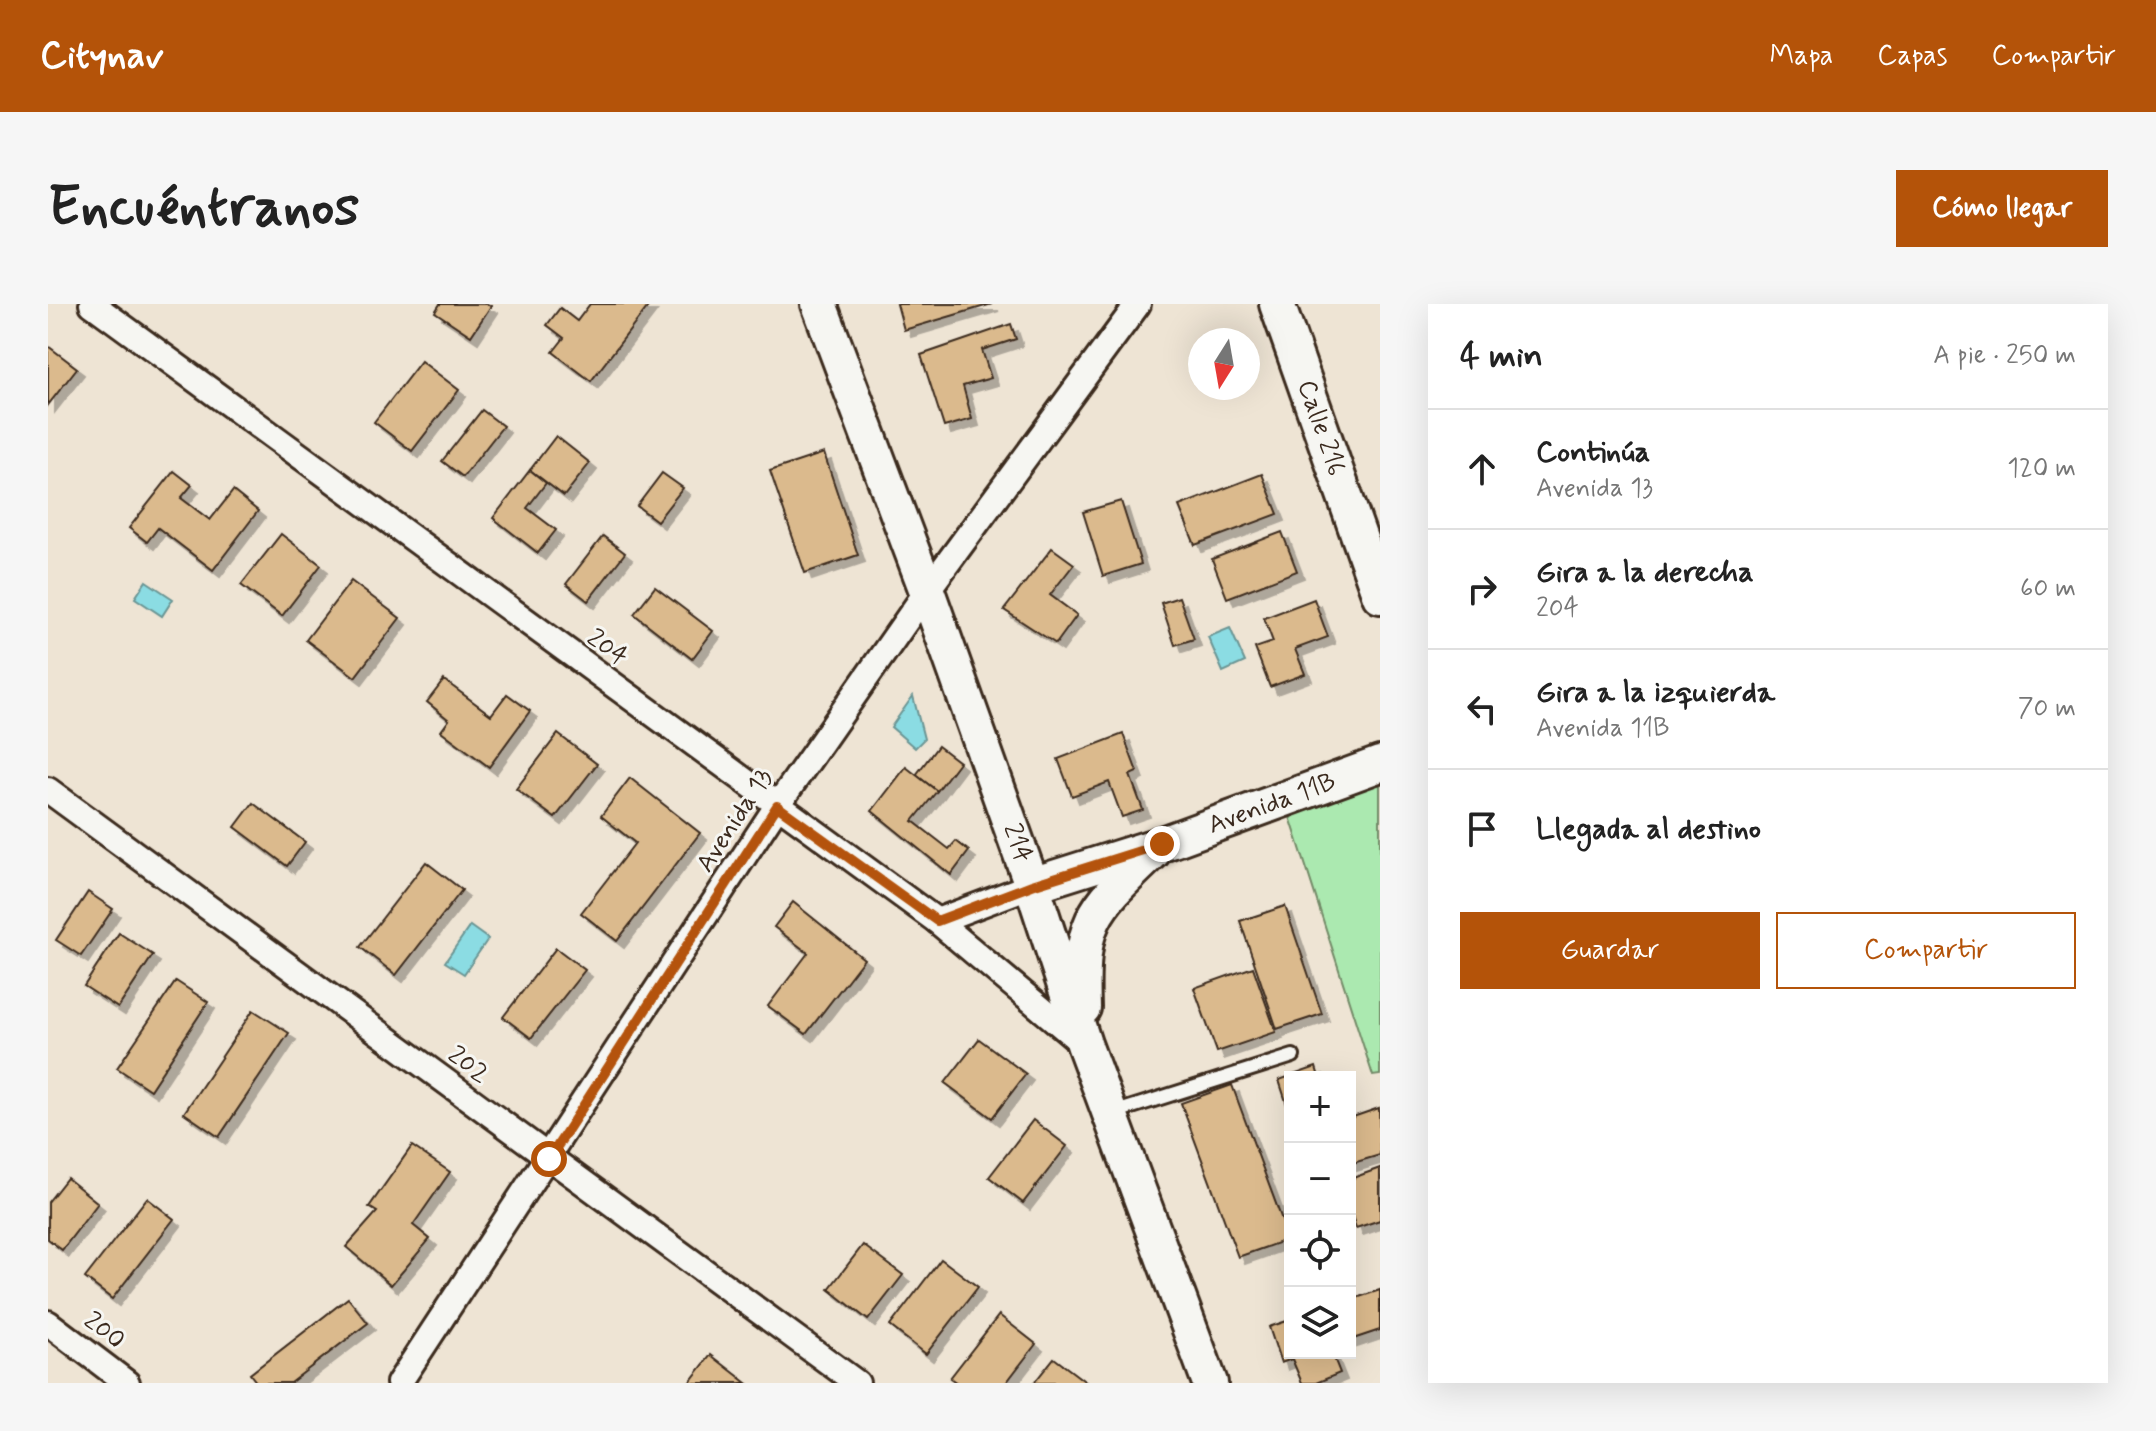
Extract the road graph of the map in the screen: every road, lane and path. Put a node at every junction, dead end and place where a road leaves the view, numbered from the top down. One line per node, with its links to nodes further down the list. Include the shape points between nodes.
1 (92, 304): 9 (street, 204)
2 (1138, 304): 5 (street, Avenida 13)
3 (1277, 304): 6 (street, Calle 216)
4 (817, 308): 5 (street, 214)
5 (927, 591): 9 (street, Avenida 13); 11 (street, 214)
6 (1380, 596)
7 (1380, 764): 10 (street, Avenida 11B)
8 (48, 790): 16 (street, 202)
9 (777, 806): 12 (street, 204); 16 (street, Avenida 13)
10 (1162, 844): 11 (street, Avenida 11B); 13 (street, via 1106,897 1084,935)
11 (1032, 885): 12 (street, Avenida 11B); 13 (street, 214)
12 (937, 921): 13 (street, 204)
13 (1084, 1044): 15 (street, 214)
14 (1293, 1056): 15 (lane)
15 (1110, 1114): 21 (street, 214)
16 (549, 1159): 19 (street, Avenida 13); 20 (street, 202)
17 (48, 1323): 18 (street, 200)
18 (127, 1383)
19 (399, 1383)
20 (857, 1383)
21 (1210, 1383)

